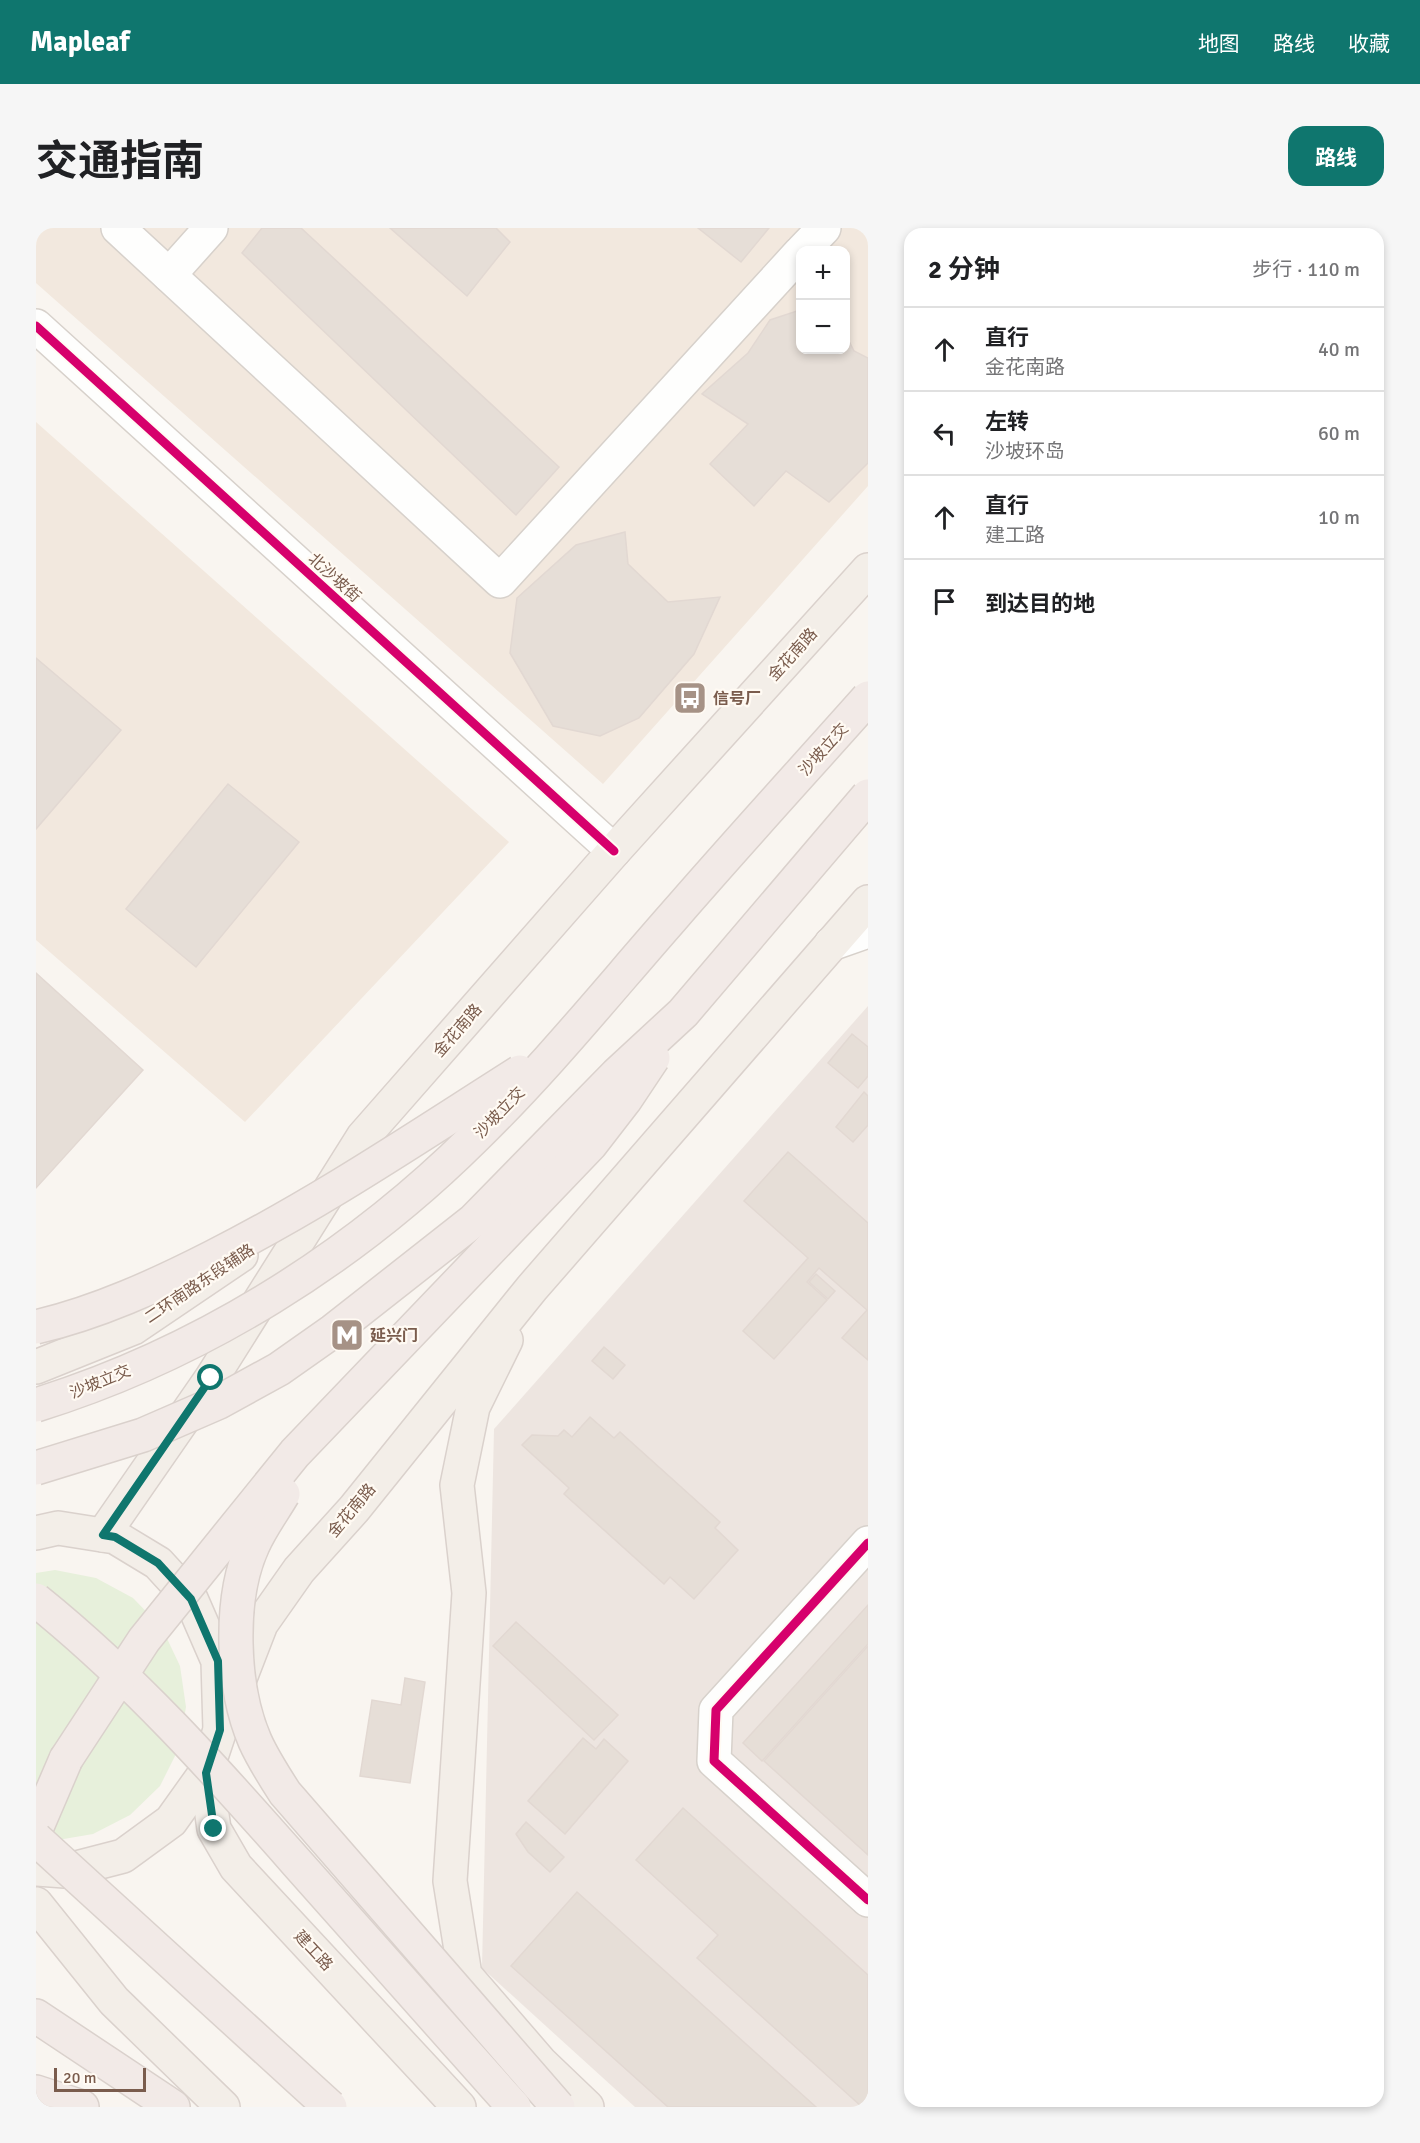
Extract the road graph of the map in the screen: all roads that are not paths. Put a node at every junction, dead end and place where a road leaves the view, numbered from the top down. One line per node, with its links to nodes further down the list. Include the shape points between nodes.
1 (118, 228): 6 (street)
2 (211, 228): 6 (street)
3 (824, 228): 4 (street)
4 (808, 246)
5 (796, 259): 6 (street, via 500,581)
6 (169, 275)
7 (36, 326): 11 (street, 北沙坡街)
8 (868, 570): 11 (main road, 金花南路)
9 (868, 698): 16 (highway, 沙坡立交, bridge)
10 (868, 796): 15 (highway, bridge)
11 (614, 850): 17 (main road, 金花南路)
12 (868, 902): 14 (main road, 金花南路)
13 (868, 931): 14 (street)
14 (831, 944): 18 (main road, 金花南路)
15 (683, 1013): 21 (highway, bridge, via 591,1144); 23 (highway, bridge, via 617,1074 473,1221 288,1363 219,1402 143,1435)
16 (564, 1044): 19 (highway, bridge, via 260,1233 165,1282); 22 (highway, 沙坡立交, bridge, via 473,1139 374,1228 297,1282 217,1328 158,1356)
17 (363, 1137): 20 (main road, 二环南路东段辅路, via 254,1246 133,1328); 25 (main road, 金花南路, via 211,1378)
18 (532, 1288): 28 (main road, 金花南路, via 354,1509 299,1570 261,1624); 44 (main road, via 473,1407 457,1485 469,1593 450,1881 465,1975 541,2063)
19 (36, 1327)
20 (36, 1367)
21 (356, 1390): 30 (highway, bridge, via 295,1453 144,1640 66,1759); 43 (highway, bridge, via 283,1494 253,1546 236,1613 235,1647 245,1712 259,1749 285,1793)
22 (36, 1405)
23 (36, 1468)
24 (36, 1533): 25 (main road, via 58,1528)
25 (103, 1535): 28 (main road, via 115,1537 158,1563 191,1599 218,1661)
26 (868, 1543): 33 (street, via 716,1710 714,1761)
27 (36, 1600): 42 (highway, bridge, via 152,1703)
28 (220, 1730): 29 (main road, 金花南路)
29 (206, 1773): 32 (main road, via 171,1821 123,1856 65,1871); 41 (main road, 建工路, via 214,1829 236,1867)
30 (36, 1829)
31 (36, 1839): 40 (highway, bridge)
32 (36, 1869)
33 (868, 1900)
34 (36, 1904): 39 (main road, via 114,2001)
35 (36, 2016): 38 (highway)
36 (36, 2092): 37 (highway)
37 (82, 2107)
38 (173, 2107)
39 (223, 2107)
40 (330, 2107)
41 (459, 2107)
42 (514, 2107)
43 (558, 2107)
44 (587, 2107)

